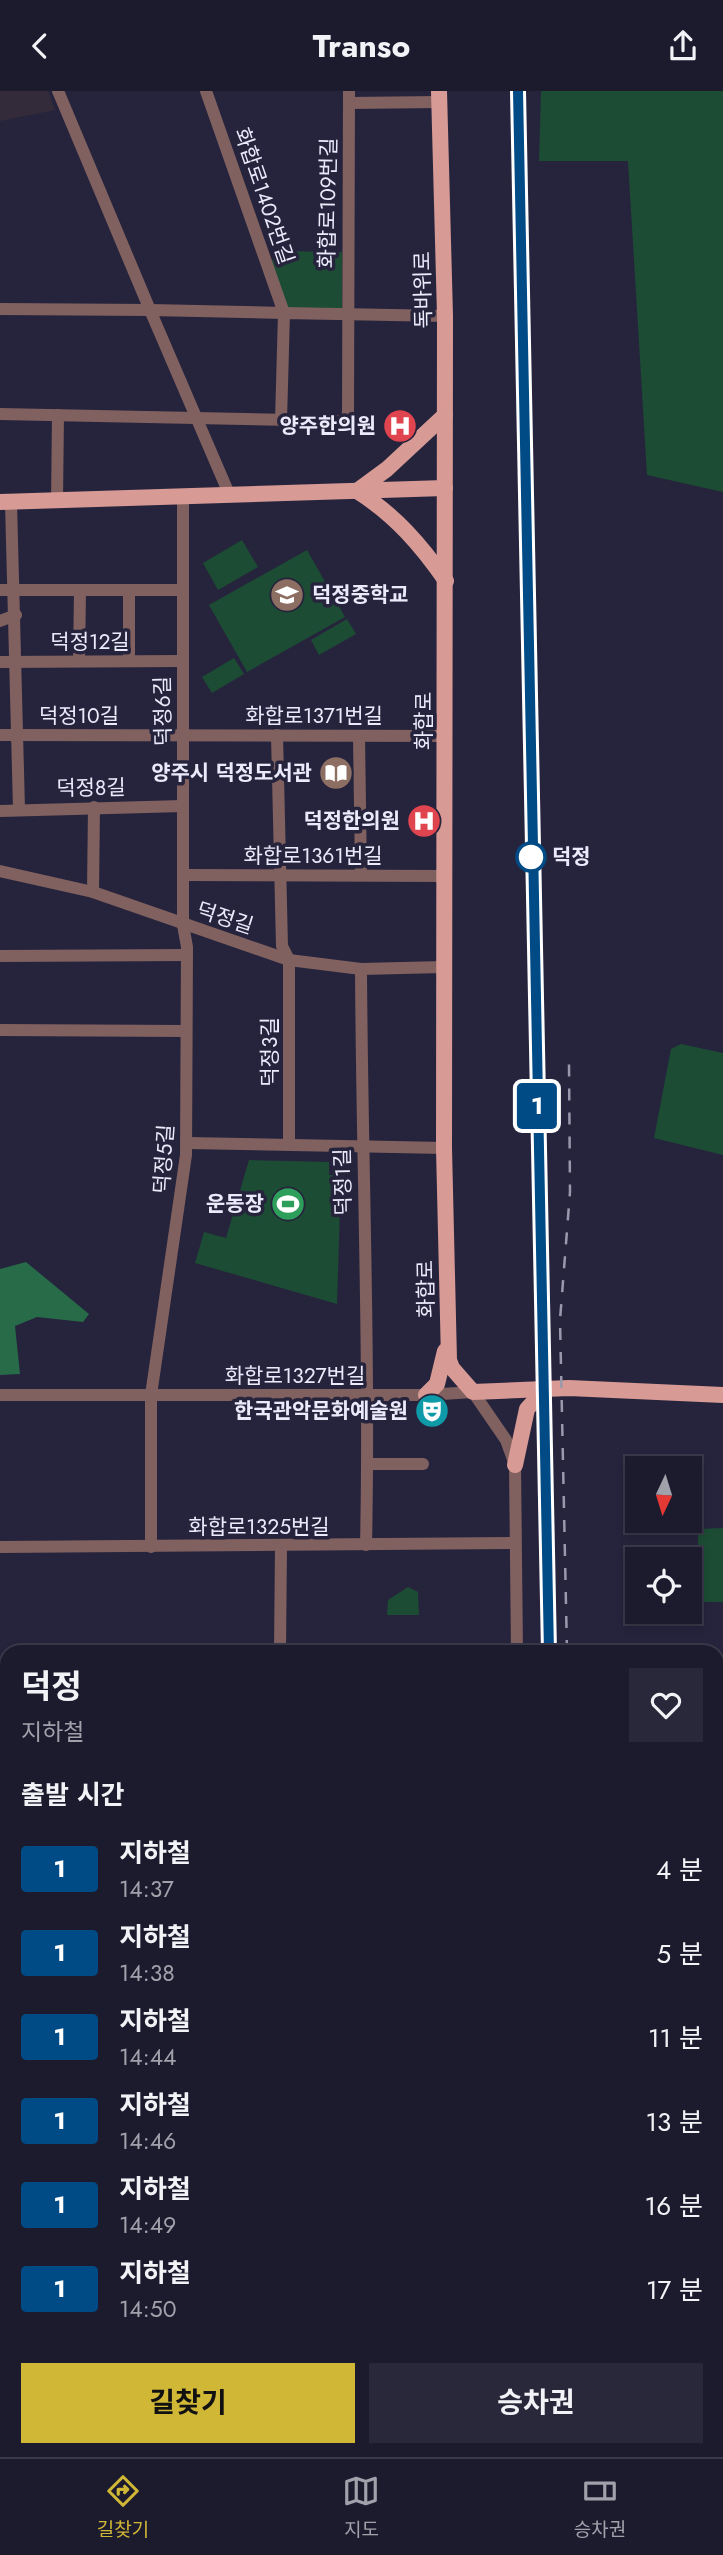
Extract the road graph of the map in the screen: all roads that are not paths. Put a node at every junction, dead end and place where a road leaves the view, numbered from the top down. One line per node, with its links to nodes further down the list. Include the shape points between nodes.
1 (58, 91): 6 (street)
2 (206, 91): 7 (street, 화합로1402번길)
3 (349, 97): 4 (street); 8 (street, 화합로109번길)
4 (439, 97): 9 (main road, 독바위로)
5 (0, 309): 6 (street)
6 (150, 310): 7 (street); 13 (street)
7 (284, 313): 8 (street); 14 (street, 화합로1402번길)
8 (346, 315): 9 (street); 14 (street, via 347,419)
9 (445, 316): 12 (main road, 독바위로)
10 (0, 414): 11 (street)
11 (58, 415): 13 (street); 19 (street)
12 (445, 415): 15 (main road, 독바위로); 16 (main road)
13 (197, 419): 14 (street); 17 (street)
14 (281, 421)
15 (445, 488): 16 (main road); 21 (main road, 화합로)
16 (357, 491): 17 (main road); 21 (main road, via 381,506 418,541)
17 (230, 496): 18 (main road)
18 (183, 497): 19 (main road); 26 (street, 덕정6길)
19 (57, 501): 20 (main road)
20 (6, 502): 23 (street, 덕정10길)
21 (446, 582): 39 (main road, 화합로)
22 (0, 590): 23 (street)
23 (15, 590): 24 (street); 27 (street, 덕정10길)
24 (80, 590): 25 (street); 30 (street)
25 (128, 590): 26 (street); 31 (street)
26 (182, 590): 32 (street, 덕정6길)
27 (16, 615): 28 (street); 29 (street, 덕정10길)
28 (0, 621)
29 (16, 661): 30 (street, 덕정12길); 33 (street, 덕정12길); 35 (street, 덕정10길)
30 (79, 661): 31 (street, 덕정12길)
31 (129, 661): 32 (street, 덕정12길)
32 (181, 661): 36 (street, 덕정6길)
33 (0, 662)
34 (0, 735): 35 (street, 덕정10길)
35 (18, 735): 36 (street, 덕정10길); 42 (street, 덕정10길)
36 (182, 735): 37 (street, 화합로1371번길); 40 (street, 덕정6길)
37 (277, 735): 38 (street, 화합로1371번길); 45 (street, 덕정3길)
38 (359, 736): 39 (street, 화합로1371번길); 47 (street)
39 (445, 736): 48 (main road, 화합로)
40 (183, 806): 41 (street, 덕정8길); 46 (street, 덕정6길)
41 (94, 807): 42 (street, 덕정8길); 49 (street)
42 (19, 809): 43 (street, 덕정8길)
43 (0, 810)
44 (0, 871): 49 (street, 덕정길)
45 (282, 874): 46 (street, 화합로1361번길); 47 (street, 화합로1361번길); 53 (street, 덕정3길, via 282,946)
46 (183, 875): 50 (street, 덕정6길)
47 (361, 875): 48 (street, 화합로1361번길)
48 (444, 876): 54 (main road, 화합로)
49 (93, 892): 50 (street, 덕정길)
50 (183, 925): 51 (street, 덕정5길); 53 (street, 덕정길)
51 (187, 955): 52 (street); 57 (street, 덕정5길)
52 (0, 956)
53 (289, 960): 55 (street, 덕정길); 59 (street, 덕정3길)
54 (444, 967): 55 (street, 덕정길); 61 (main road, 화합로)
55 (360, 969): 60 (street, 덕정1길)
56 (0, 1030): 57 (street)
57 (186, 1031): 58 (street, 덕정5길)
58 (187, 1143): 59 (street); 67 (street, 덕정5길)
59 (289, 1144): 60 (street)
60 (361, 1145): 61 (street); 68 (street, 덕정1길)
61 (444, 1147): 62 (main road, 화합로)
62 (447, 1338): 64 (main road, 화합로, via 452,1368); 65 (main road)
63 (540, 1389): 64 (main road); 69 (main road); 72 (main road, via 527,1409)
64 (473, 1392): 65 (street); 72 (street, via 506,1440)
65 (433, 1394): 68 (street, 화합로1327번길)
66 (0, 1395): 67 (street, 화합로1327번길)
67 (151, 1395): 68 (street, 화합로1327번길); 77 (street)
68 (369, 1395): 70 (street)
69 (723, 1395)
70 (368, 1464): 71 (street); 74 (street)
71 (423, 1464)
72 (515, 1465): 73 (street)
73 (515, 1543): 74 (street, 화합로1325번길); 79 (street)
74 (366, 1545): 75 (street, 화합로1325번길)
75 (281, 1546): 77 (street, 화합로1325번길); 78 (street)
76 (0, 1547): 77 (street, 화합로1325번길)
77 (151, 1547)
78 (280, 1645)
79 (517, 1645)

